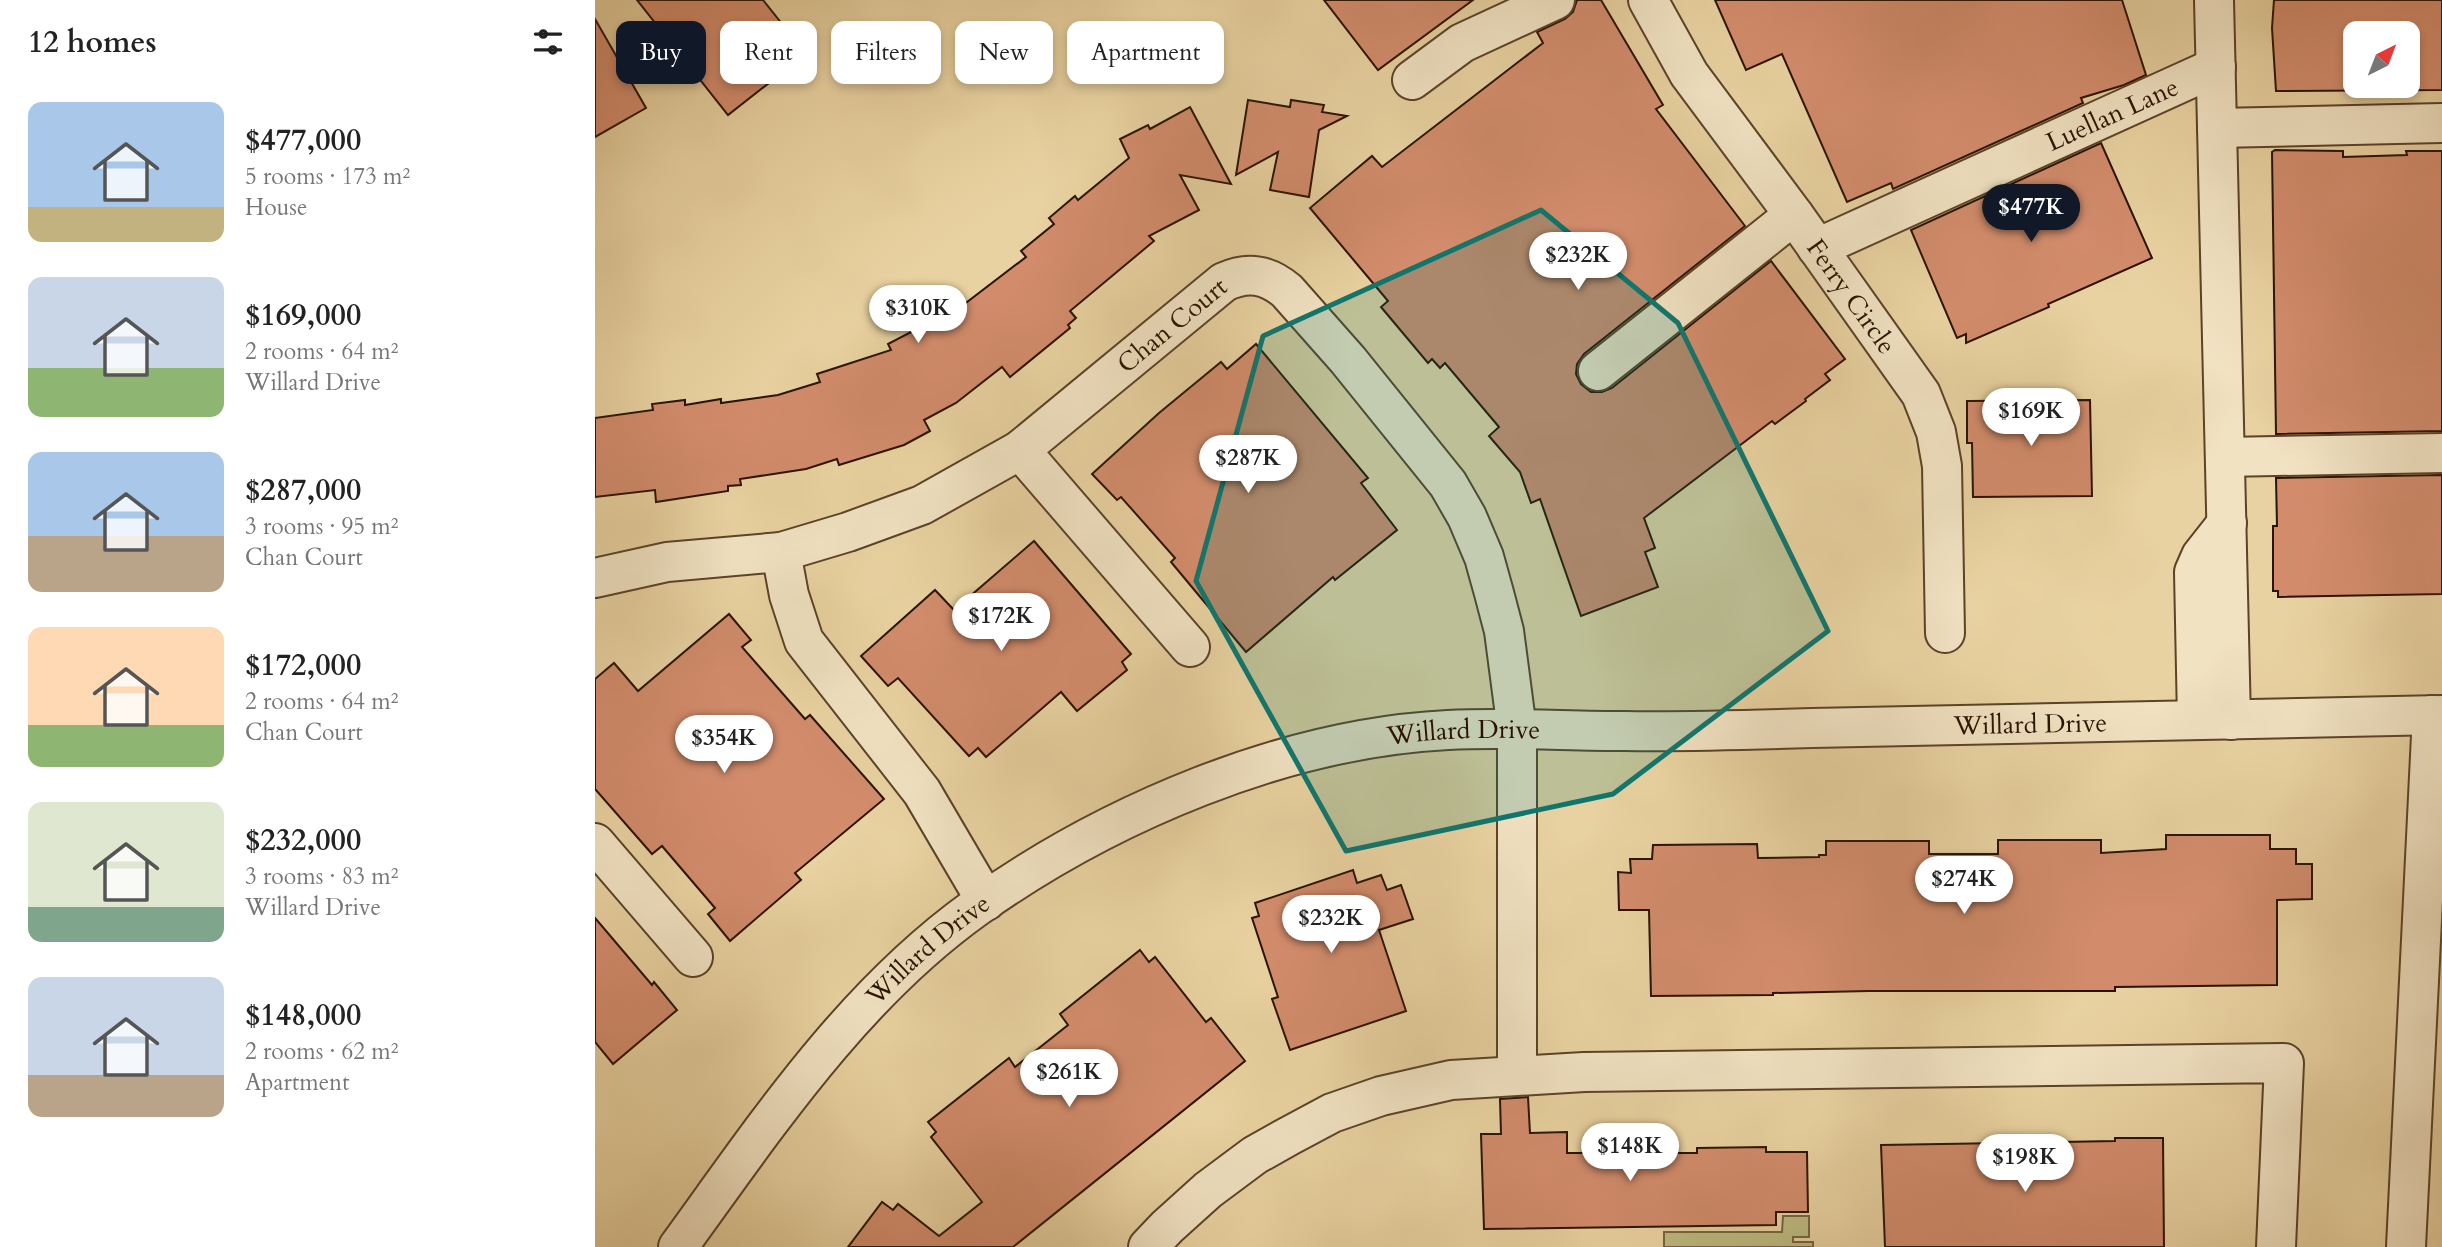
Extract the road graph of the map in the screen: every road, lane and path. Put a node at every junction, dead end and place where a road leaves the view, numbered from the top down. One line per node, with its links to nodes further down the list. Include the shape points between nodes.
1 (1555, 0): 5 (street, via 1462,43)
2 (1648, 0): 8 (street, Ferry Circle, via 1689,74)
3 (2214, 0): 4 (street)
4 (2216, 67): 7 (street); 9 (street, Luellan Lane)
5 (1412, 80)
6 (2442, 122): 7 (street)
7 (2217, 128): 13 (street)
8 (1794, 215): 9 (street, Ferry Circle); 10 (street)
9 (1817, 248): 16 (street, Ferry Circle, via 1921,394 1937,432 1943,479)
10 (1598, 371)
11 (1020, 450): 14 (street, Chan Court, via 922,505); 17 (street); 20 (street, Chan Court, via 1224,282 1252,274 1275,282 1348,360 1448,484 1467,517 1504,631)
12 (2442, 453): 13 (street)
13 (2225, 457): 19 (street, via 2227,523 2194,572)
14 (781, 552): 15 (street, Chan Court, via 667,562); 22 (street, via 804,640 922,792)
15 (595, 578)
16 (1945, 633)
17 (1190, 647)
18 (2437, 715): 19 (street, Willard Drive); 28 (street)
19 (2214, 720): 20 (street, Willard Drive)
20 (1517, 730): 22 (street, Willard Drive, via 1447,730 1356,741 1235,774 1113,824); 24 (street, Chan Court)
21 (595, 843): 23 (street)
22 (986, 901): 25 (street, Willard Drive, via 898,972 844,1030 794,1087)
23 (693, 957)
24 (1517, 1074): 26 (street, via 1392,1092 1332,1113 1255,1155 1208,1190); 27 (street, via 2284,1063)
25 (678, 1247)
26 (1148, 1247)
27 (2276, 1247)
28 (2406, 1247)

